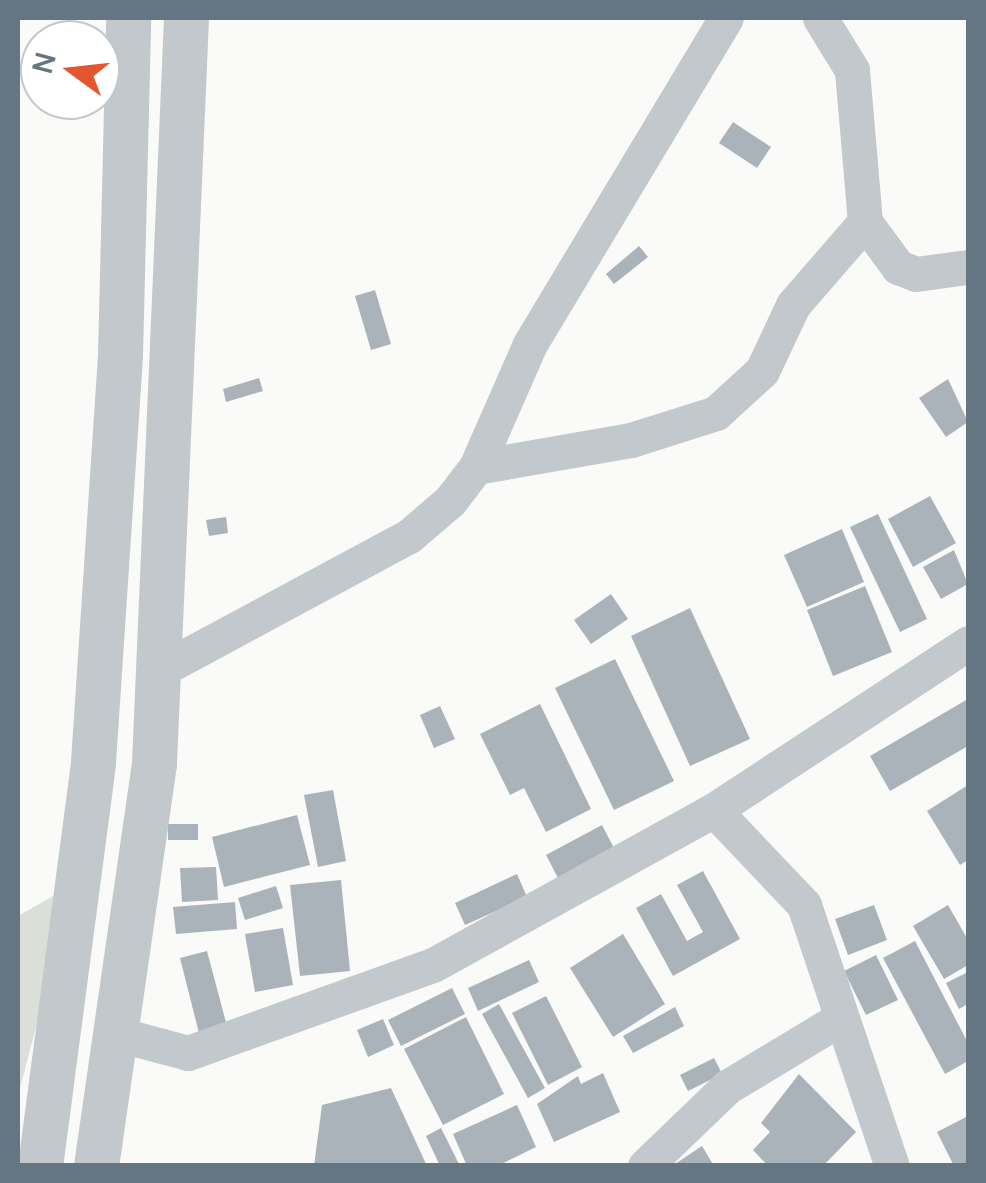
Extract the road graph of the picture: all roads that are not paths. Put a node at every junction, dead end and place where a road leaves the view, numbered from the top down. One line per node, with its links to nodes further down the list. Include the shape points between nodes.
1 (128, 18): 13 (street, via 120,355 93,762)
2 (186, 18): 9 (street)
3 (726, 18): 7 (street, via 530,344)
4 (820, 18): 5 (street, via 852,70)
5 (865, 222): 6 (street, via 898,266 916,274); 7 (street, via 793,306 762,370 730,408 631,440)
6 (968, 268)
7 (476, 467): 9 (street, via 409,536)
8 (968, 643): 10 (street)
9 (160, 670): 12 (street)
10 (714, 810): 11 (street, via 804,904); 12 (street, via 433,965 188,1053)
11 (838, 1020): 15 (street, via 727,1087); 16 (street)
12 (121, 1035): 14 (street)
13 (40, 1166)
14 (96, 1166)
15 (646, 1166)
16 (892, 1166)

